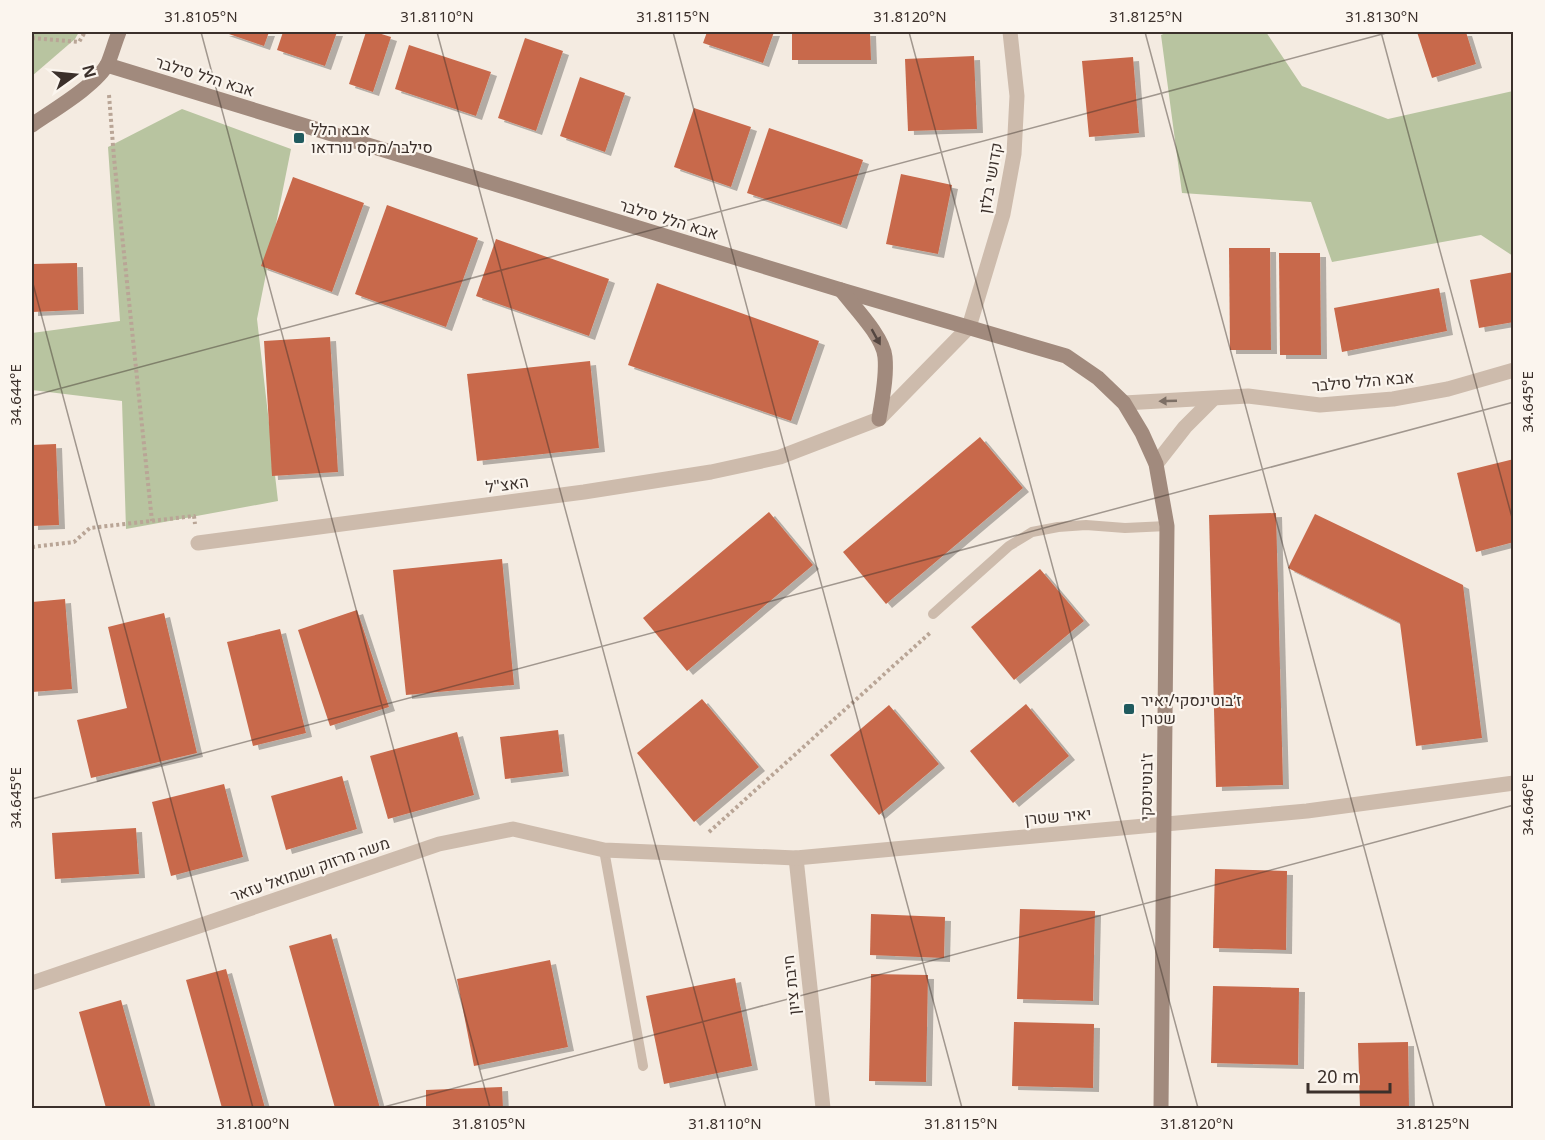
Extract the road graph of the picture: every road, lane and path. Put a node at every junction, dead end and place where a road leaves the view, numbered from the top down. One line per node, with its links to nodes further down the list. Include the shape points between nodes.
1 (85, 32): 4 (path, via 79,42)
2 (119, 32): 5 (street)
3 (1010, 32): 8 (street, קדושי בלזן, via 1017,96 1014,154 1003,214)
4 (32, 38)
5 (107, 64): 6 (street, via 78,92); 7 (street, אבא הלל סילבר); 14 (path)
6 (32, 125)
7 (841, 290): 8 (street, אבא הלל סילבר); 12 (street, one-way to 12, via 873,331 885,354)
8 (969, 327): 11 (street, אבא הלל סילבר, via 1066,356 1098,378); 12 (street, האצ"ל)
9 (1514, 370): 10 (street, אבא הלל סילבר, via 1448,389 1393,399 1320,405 1248,396)
10 (1213, 399): 11 (street, אבא הלל סילבר, one-way to 11); 13 (street)
11 (1124, 403): 13 (street, ז'בוטינסקי)
12 (879, 419): 16 (street, האצ"ל, via 780,457 711,472)
13 (1156, 464): 15 (street, ז'בוטינסקי)
14 (152, 521): 16 (path, via 194,516); 17 (path, via 90,528 74,542)
15 (1167, 526): 18 (lane, via 1086,525 1032,532 1009,546); 20 (street, ז'בוטינסקי)
16 (198, 543)
17 (32, 546)
18 (933, 614): 22 (path, via 941,623)
19 (1514, 783): 20 (street, יאיר שטרן, via 1307,811)
20 (1163, 824): 23 (street, יאיר שטרן); 27 (street, ז'בוטינסקי)
21 (604, 850): 22 (street, יאיר שטרן); 24 (street, משה מרזוק ושמואל עזאר, via 513,829 439,844); 25 (lane)
22 (686, 853): 23 (street, יאיר שטרן)
23 (796, 858): 26 (street, חיבת ציון)
24 (32, 983)
25 (643, 1066)
26 (823, 1108)
27 (1161, 1108)

